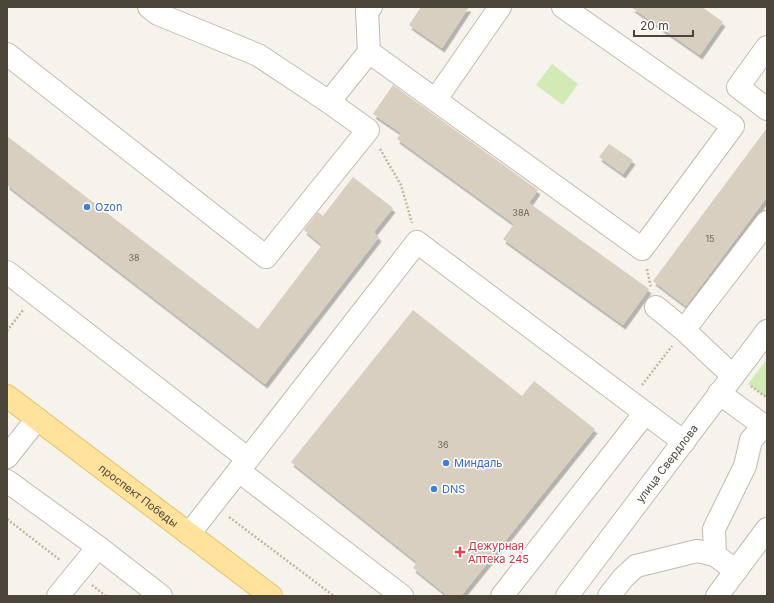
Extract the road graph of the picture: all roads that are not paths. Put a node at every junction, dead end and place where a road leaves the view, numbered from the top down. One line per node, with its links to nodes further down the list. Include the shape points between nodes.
1 (370, 7): 6 (street, via 367,12)
2 (500, 7): 8 (street)
3 (563, 7): 8 (street, via 733,126 642,249)
4 (156, 9): 9 (street, via 258,54)
5 (767, 47): 10 (street, via 738,87)
6 (369, 52): 8 (street); 9 (street)
7 (7, 54): 9 (street, via 266,257 368,130)
8 (436, 99)
9 (329, 102)
10 (767, 109)
11 (767, 222): 14 (street)
12 (7, 272): 24 (street)
13 (656, 307): 14 (street)
14 (684, 330): 16 (street)
15 (767, 331): 16 (street, улица Свердлова)
16 (740, 380): 17 (street, улица Свердлова)
17 (719, 393): 21 (street); 22 (street, улица Свердлова)
18 (7, 396): 20 (main road, проспект Победы)
19 (637, 407): 22 (street); 24 (street, via 418,242); 35 (street)
20 (37, 419): 23 (street); 27 (main road, проспект Победы)
21 (765, 427): 29 (street, via 751,440 745,466 714,529)
22 (684, 442): 36 (street, улица Свердлова)
23 (7, 457)
24 (243, 465): 27 (street); 34 (street)
25 (7, 481): 28 (street)
26 (767, 529): 30 (street)
27 (189, 534): 33 (main road, проспект Победы)
28 (98, 548): 31 (street); 32 (street)
29 (715, 555): 30 (street); 37 (street, via 697,551 636,566 622,578)
30 (736, 571): 38 (street)
31 (58, 596)
32 (161, 596)
33 (271, 596)
34 (402, 596)
35 (502, 596)
36 (567, 596)
37 (609, 596)
38 (718, 596)

